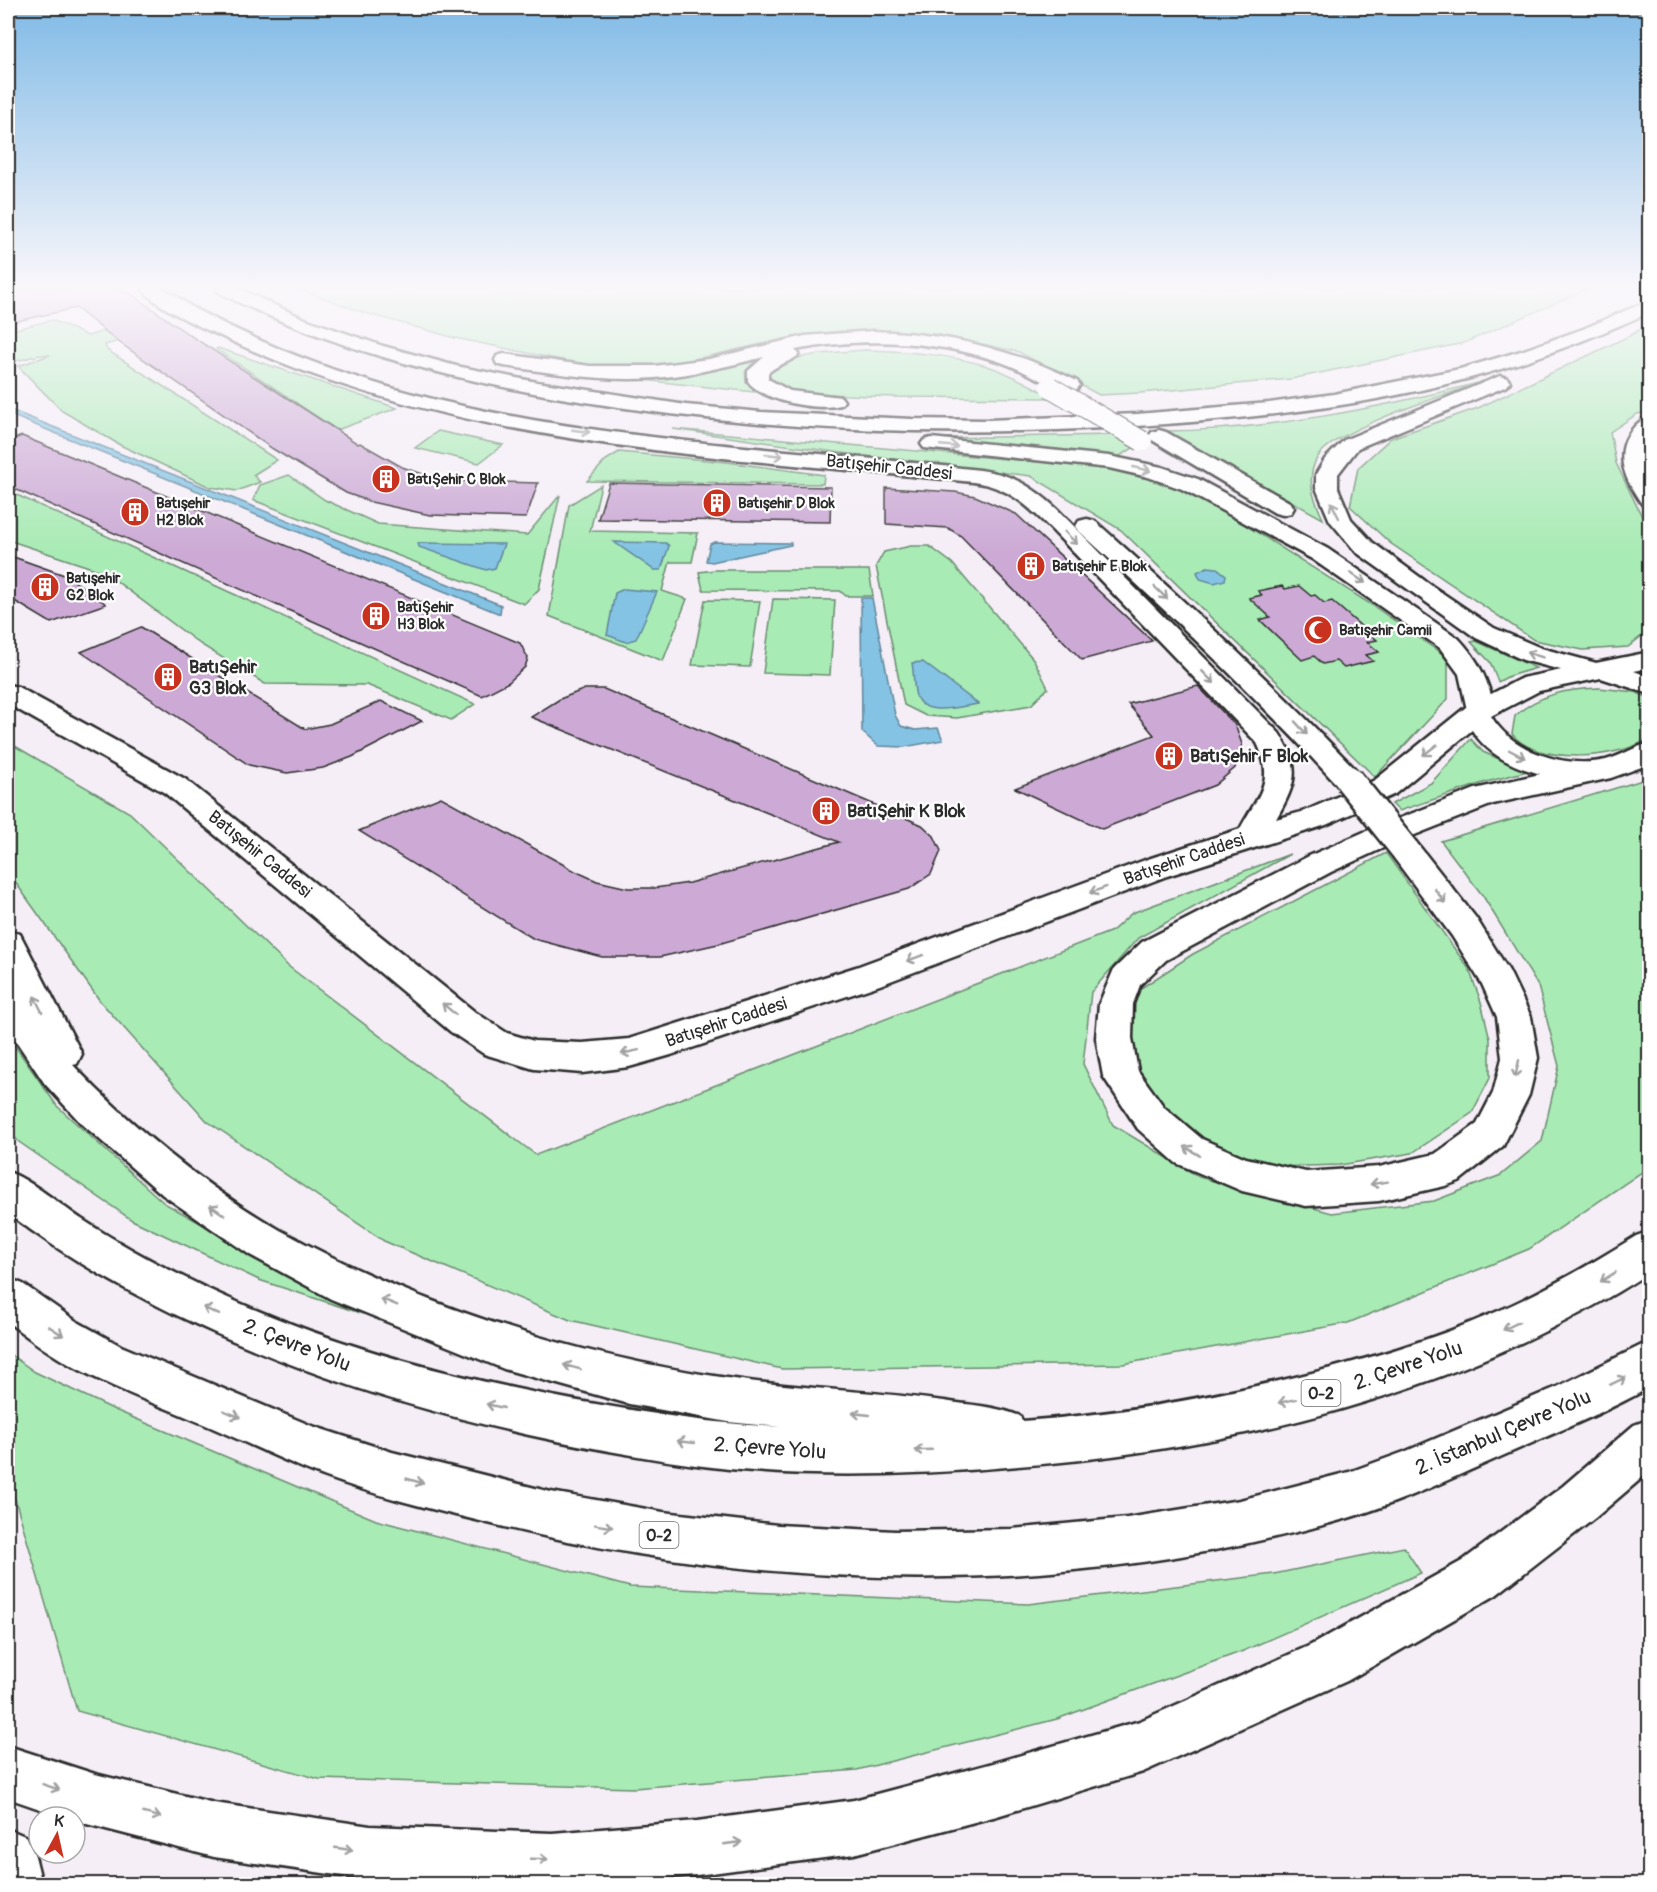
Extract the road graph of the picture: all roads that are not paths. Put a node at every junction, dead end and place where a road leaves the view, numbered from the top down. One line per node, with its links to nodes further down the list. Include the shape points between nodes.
1 (336, 376): 16 (main road, Batışehir Caddesi, one-way to 16, via 455,409 632,438 933,471)
2 (480, 376): 11 (main road)
3 (560, 376): 14 (main road, via 620,387 796,405)
4 (758, 376): 12 (main road, via 764,387 778,393)
5 (1034, 376): 10 (main road)
6 (1046, 376): 10 (main road)
7 (1363, 376): 14 (main road, via 1226,397 1119,406)
8 (1452, 376): 11 (main road, via 1323,401 1187,417 1033,425 913,425 758,417)
9 (1513, 376): 19 (main road, one-way to 9, via 1364,547 1341,521 1332,505 1327,474 1338,455 1351,444)
10 (1060, 386): 18 (main road, bridge)
11 (600, 399): 18 (main road, one-way to 18, via 662,415 731,426 1109,462 1190,484)
12 (853, 402)
13 (901, 407): 14 (main road)
14 (946, 410)
15 (1650, 423): 17 (main road, via 1634,437 1630,448)
16 (1013, 485): 27 (main road, one-way to 27, via 1073,514 1095,532 1296,723); 28 (main road, Batışehir Caddesi, one-way to 28, via 1063,530 1269,739 1278,754 1282,781)
17 (1650, 499)
18 (1307, 530): 19 (main road); 24 (main road, one-way to 24, via 1362,581 1449,643 1473,673)
19 (1423, 591): 21 (main road, one-way to 19, via 1509,646)
20 (1650, 660): 21 (main road)
21 (1596, 669): 22 (main road); 24 (main road, via 1531,684)
22 (1650, 686)
23 (8, 693): 28 (main road, Batışehir Caddesi, one-way to 23, via 868,975 671,1041 628,1053 582,1058 534,1055 496,1044 463,1022 175,786)
24 (1478, 712): 26 (main road, one-way to 26, via 1494,740 1517,755 1546,766); 28 (main road, one-way to 28, via 1385,787 1315,818)
25 (1650, 752): 26 (main road, via 1629,762)
26 (1588, 772): 29 (main road, one-way to 26, via 1464,927 1497,980 1514,1017 1520,1058 1511,1095 1490,1134 1445,1169 1379,1184 1306,1189 1242,1174 1189,1151 1152,1118 1121,1076 1113,1038 1116,1004 1126,978 1154,951 1374,839 1485,796)
27 (1349, 780): 29 (street, bridge)
28 (1252, 836)
29 (1405, 850)
30 (8, 943): 32 (main road, one-way to 30)
31 (8, 1003): 32 (main road, via 58,1073)
32 (94, 1112): 37 (main road, one-way to 32, via 914,1419 728,1400 629,1382 504,1348 346,1285 264,1242 177,1183)
33 (8, 1189): 37 (main road, 2. Çevre Yolu / O-2, one-way to 33, via 891,1451 759,1449 683,1442 573,1423 441,1394 340,1363 239,1324 159,1287 94,1251)
34 (1650, 1249): 37 (main road, 2. Çevre Yolu / O-2, one-way to 37, via 1606,1279 1496,1334 1396,1372 1318,1394 1168,1427)
35 (8, 1298): 36 (main road, 2. İstanbul Çevre Yolu / O-2, one-way to 36, via 96,1356 312,1449 492,1503 665,1536 860,1553 969,1555 1122,1544 1272,1516 1352,1494 1576,1402)
36 (1650, 1362)
37 (1065, 1441)
38 (1650, 1441): 39 (main road, one-way to 38, via 95,1801 214,1830 370,1853 540,1859 697,1848 854,1827 1143,1746 1329,1663 1479,1578 1579,1502)
39 (8, 1772)
40 (8, 1856): 41 (main road)
41 (14, 1884)

